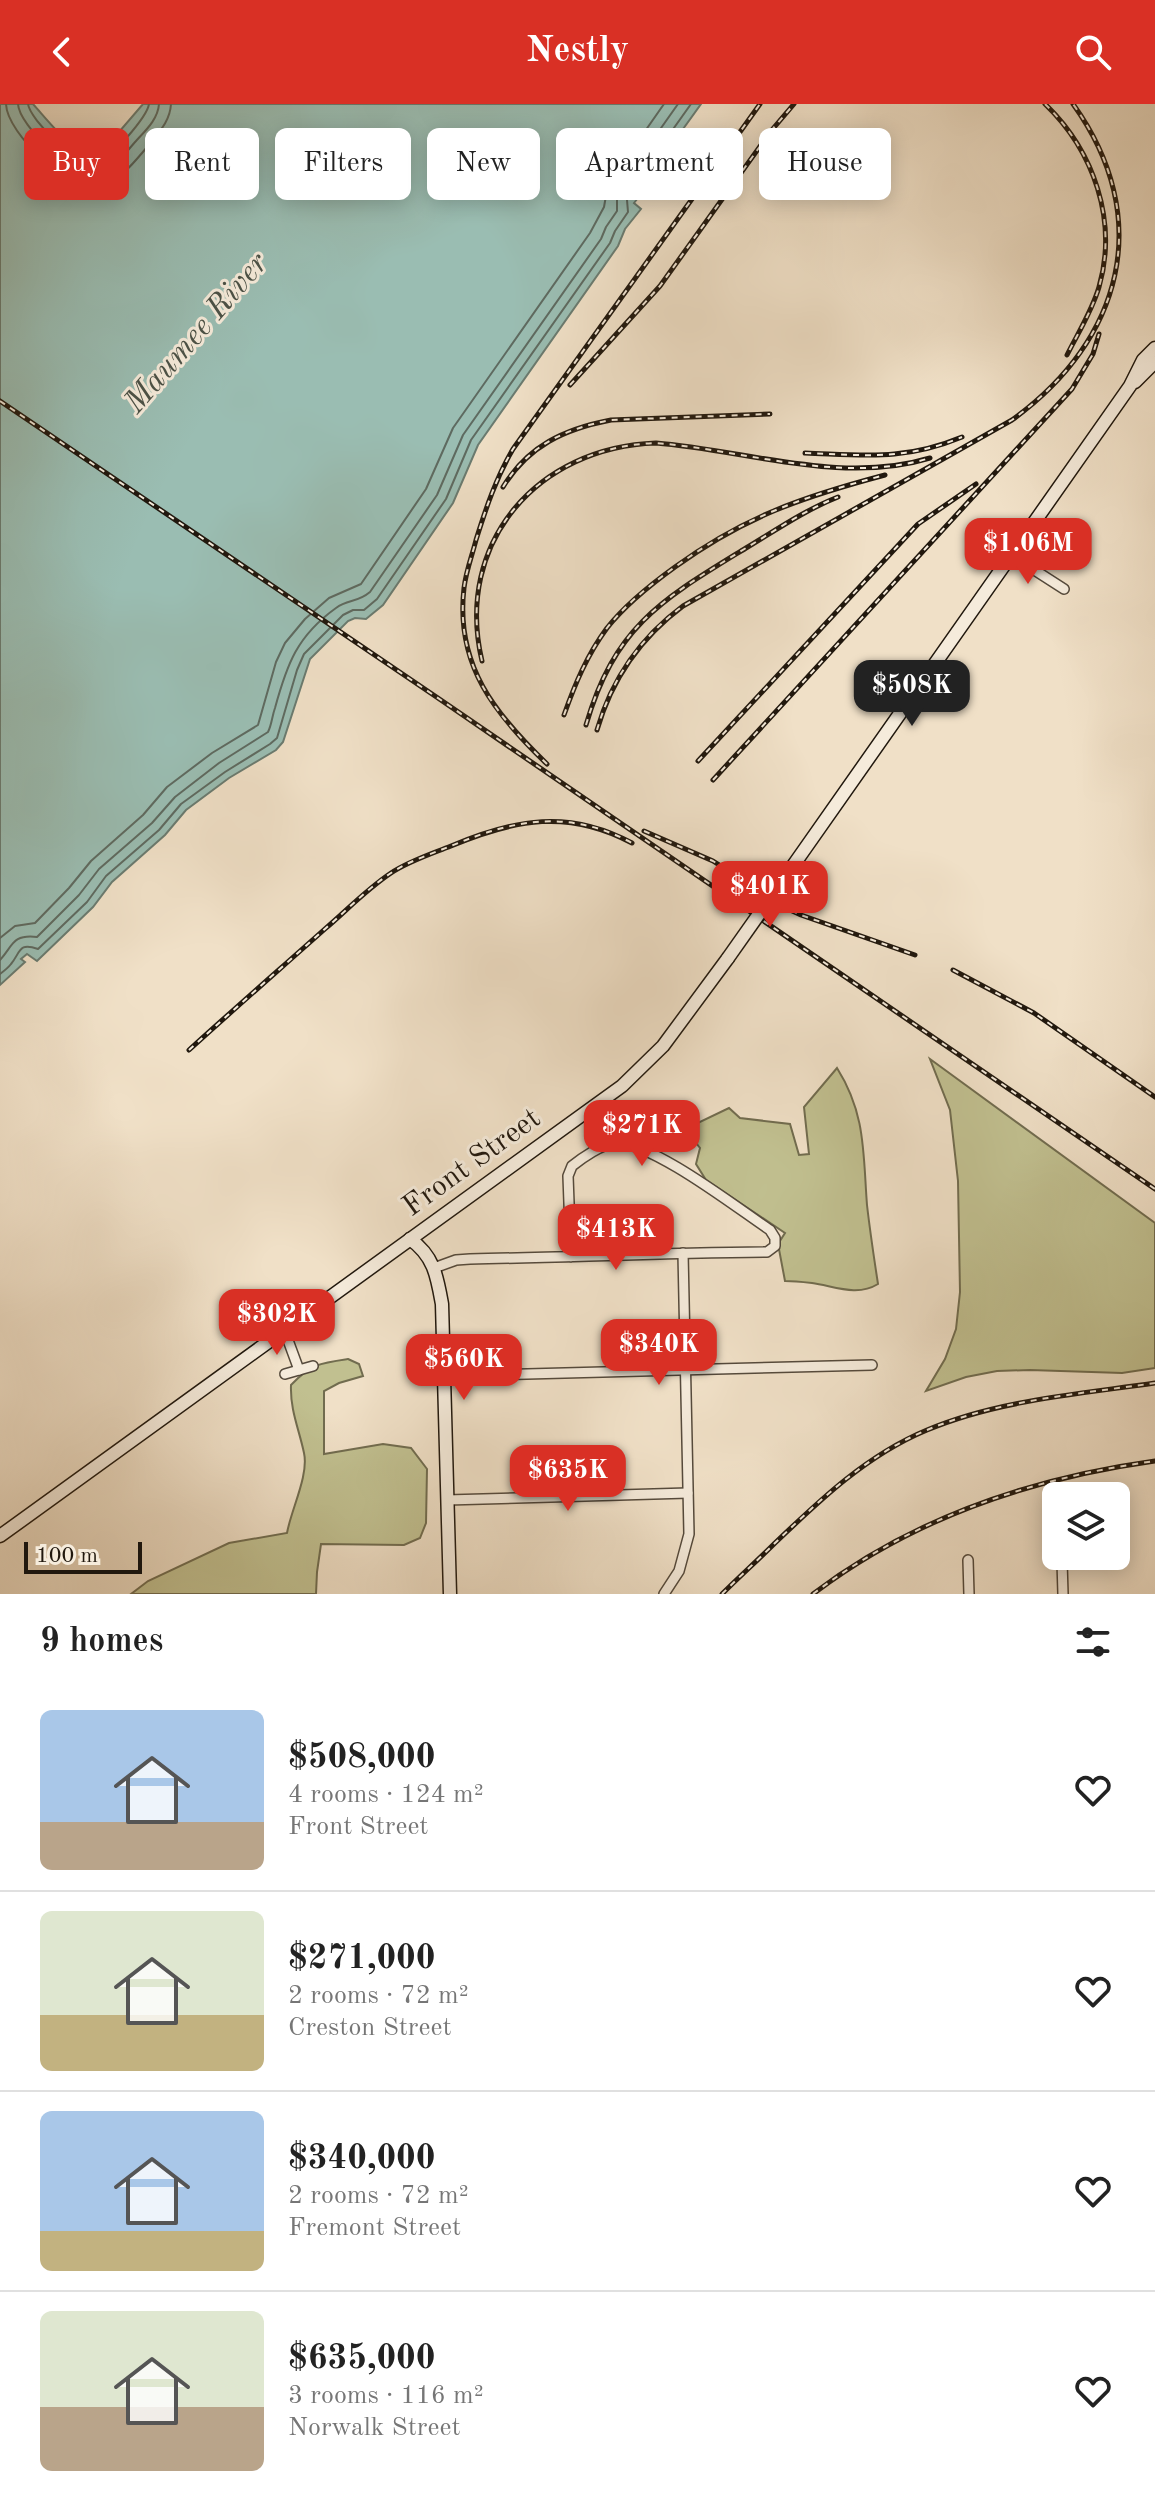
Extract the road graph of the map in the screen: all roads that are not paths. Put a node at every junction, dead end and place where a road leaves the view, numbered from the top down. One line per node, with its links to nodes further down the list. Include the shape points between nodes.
1 (1155, 348): 3 (street, Front Street)
2 (1155, 362): 3 (street, Front Street)
3 (1130, 386): 4 (street, Front Street)
4 (1011, 555): 5 (street); 6 (street, Front Street, bridge, via 677,1029 602,1102)
5 (1064, 589)
6 (410, 1239): 9 (street, via 424,1249); 10 (street, Front Street)
7 (683, 1253): 8 (street); 8 (street, via 767,1252 775,1238 665,1158 618,1143 572,1166); 14 (street)
8 (571, 1257): 9 (street, via 456,1260)
9 (434, 1268): 16 (street, via 444,1318)
10 (285, 1332): 13 (street); 19 (street, Front Street)
11 (872, 1365): 14 (street)
12 (313, 1366): 13 (street)
13 (299, 1370): 15 (street)
14 (685, 1370): 16 (street); 17 (street)
15 (285, 1374)
16 (445, 1376): 18 (street)
17 (688, 1493): 18 (street); 23 (street, via 688,1543)
18 (447, 1500): 22 (street)
19 (0, 1536)
20 (968, 1560): 24 (street)
21 (1062, 1570): 25 (street)
22 (450, 1594)
23 (664, 1594)
24 (969, 1594)
25 (1063, 1594)

